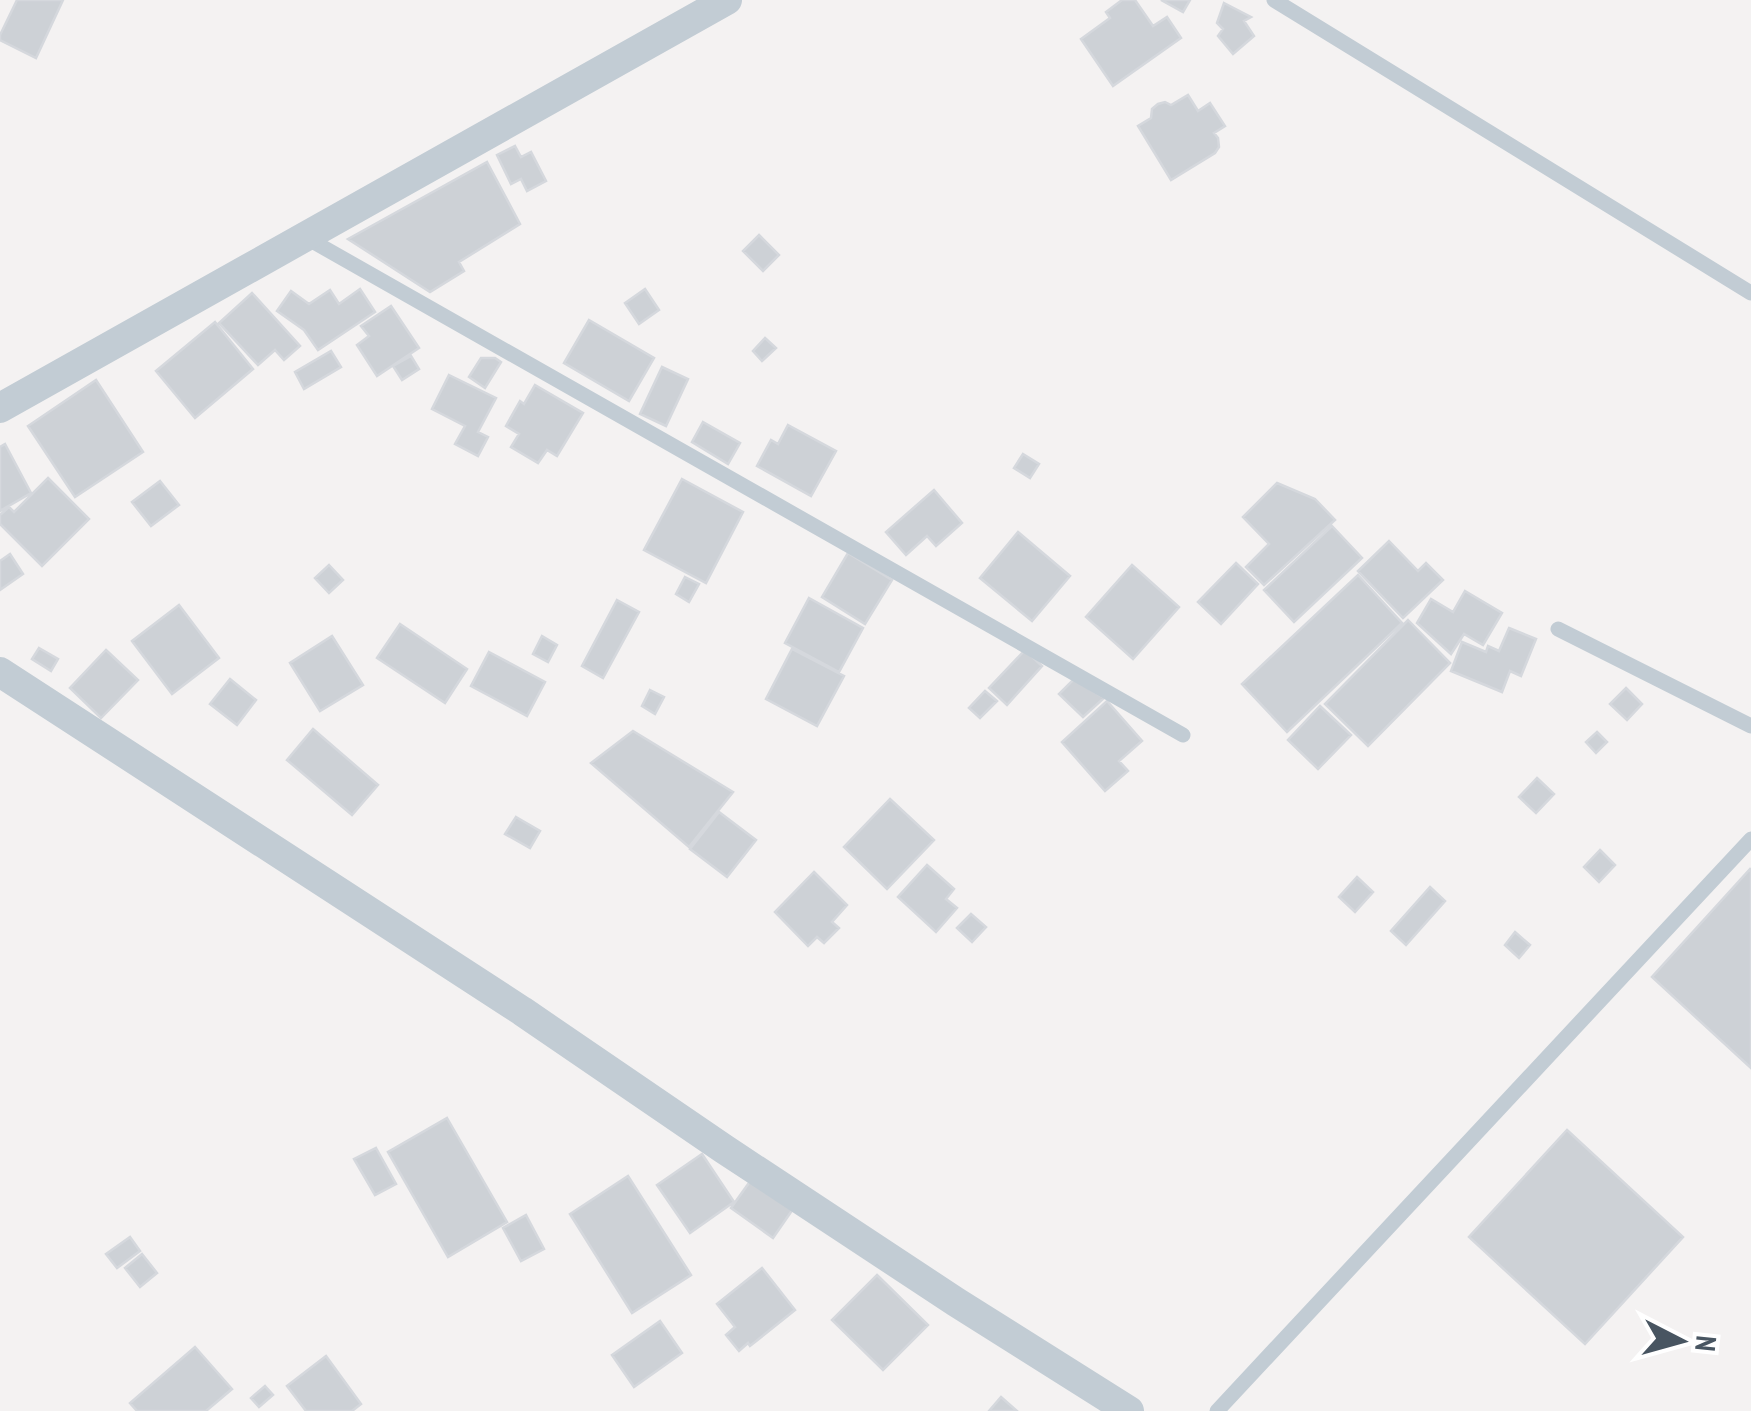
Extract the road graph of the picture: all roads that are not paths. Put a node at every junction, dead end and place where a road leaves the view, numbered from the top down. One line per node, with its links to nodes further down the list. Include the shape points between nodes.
1 (727, 0): 3 (street)
2 (1274, 0): 4 (lane)
3 (304, 236): 5 (street); 9 (lane)
4 (1751, 294)
5 (0, 408)
6 (1558, 629): 8 (lane)
7 (0, 672): 11 (street)
8 (1751, 726)
9 (1183, 735)
10 (1751, 839): 12 (lane)
11 (1128, 1411)
12 (1217, 1411)

